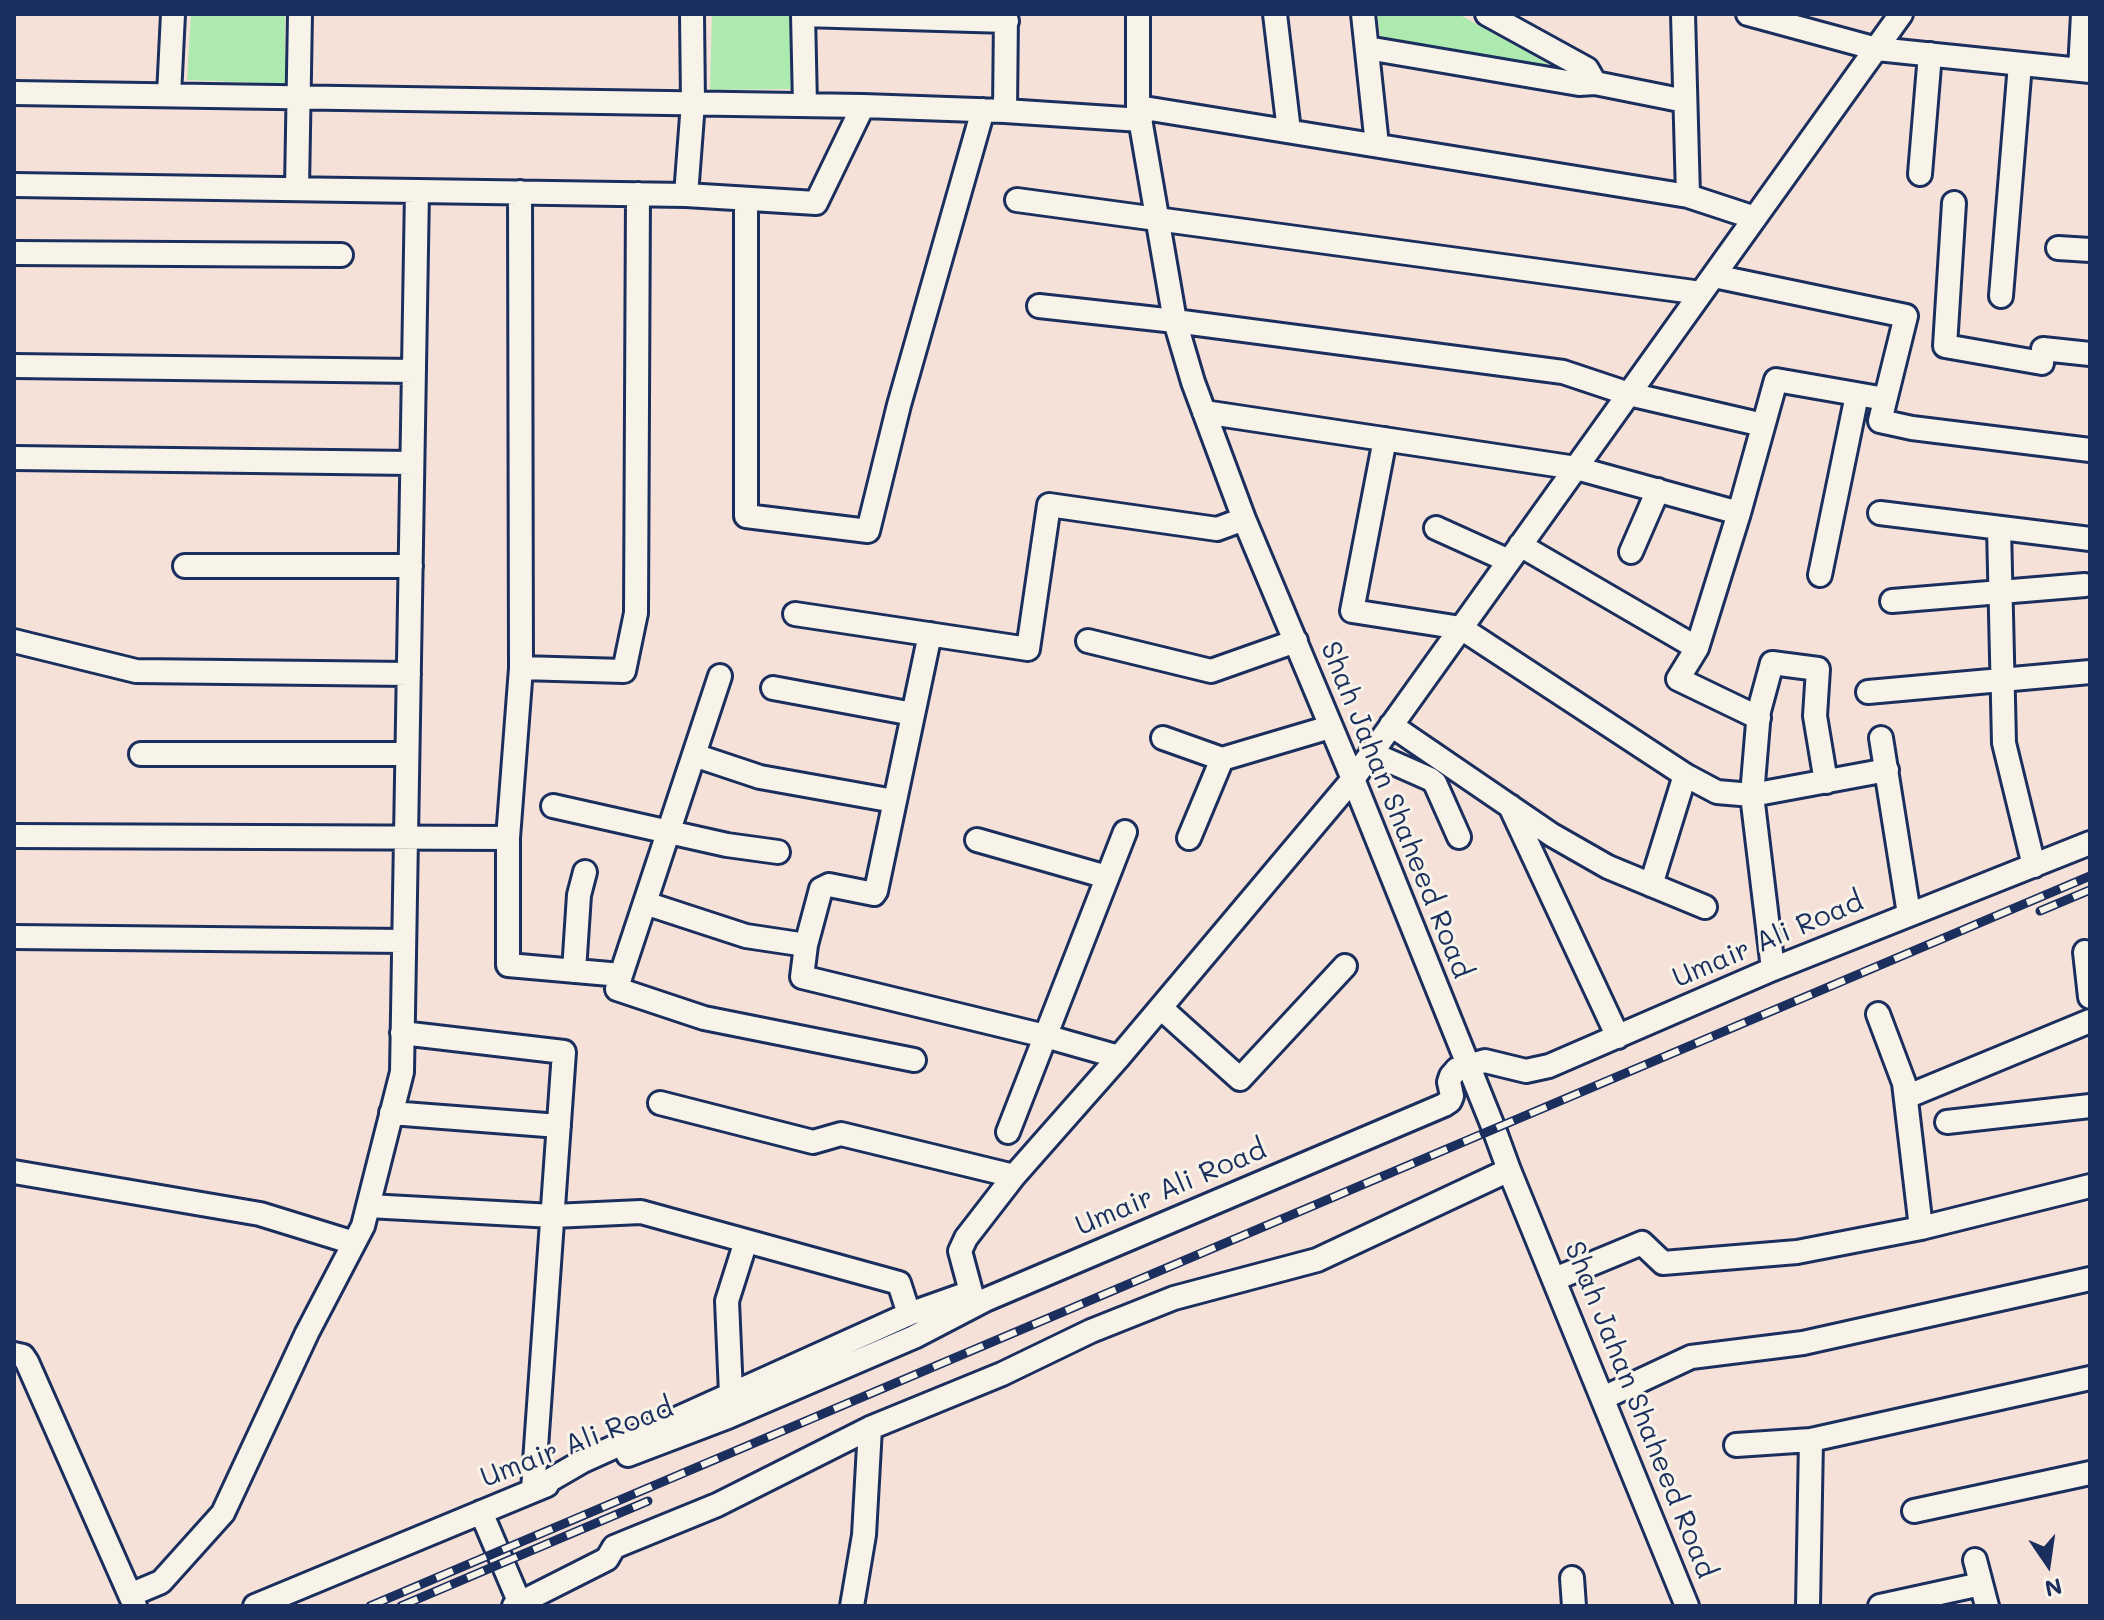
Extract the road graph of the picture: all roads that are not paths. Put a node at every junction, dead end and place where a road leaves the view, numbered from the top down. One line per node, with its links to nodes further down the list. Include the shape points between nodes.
1 (173, 14): 21 (street)
2 (300, 14): 22 (street)
3 (692, 14): 24 (street)
4 (803, 14): 13 (street); 25 (street)
5 (1138, 14): 28 (street, Shah Jahan Shaheed Road)
6 (1275, 14): 29 (street)
7 (1363, 14): 14 (street)
8 (1487, 14): 19 (street, via 1587,69)
9 (1683, 14): 23 (street)
10 (1748, 14): 15 (street)
11 (1901, 14): 15 (street)
12 (2083, 14): 18 (street)
13 (1006, 17): 27 (street)
14 (1367, 48): 19 (street); 30 (street)
15 (1877, 49): 16 (street); 42 (street)
16 (1930, 54): 17 (street); 31 (street)
17 (2020, 64): 18 (street); 49 (street)
18 (2085, 71)
19 (1595, 83): 23 (street)
20 (14, 93): 21 (street)
21 (169, 95): 22 (street)
22 (298, 99): 24 (street); 33 (street)
23 (1685, 101): 38 (street)
24 (693, 103): 25 (street); 37 (street)
25 (805, 105): 26 (street)
26 (863, 106): 27 (street); 39 (street, via 816,203)
27 (994, 110): 28 (street); 39 (street, via 899,405 868,531 746,516)
28 (1140, 113): 29 (street); 43 (street, Shah Jahan Shaheed Road)
29 (1289, 131): 30 (street)
30 (1377, 145): 38 (street)
31 (1920, 174)
32 (14, 185): 33 (street)
33 (297, 189): 34 (street)
34 (417, 191): 35 (street); 54 (street)
35 (520, 192): 36 (street); 87 (street)
36 (638, 194): 37 (street); 87 (street, via 636,613 624,671)
37 (686, 195): 39 (street)
38 (1688, 196): 42 (street)
39 (746, 199)
40 (1017, 200): 43 (street)
41 (1954, 203): 52 (street, via 1945,346 2042,363 2043,349)
42 (1755, 218): 48 (street)
43 (1157, 220): 48 (street); 51 (street, Shah Jahan Shaheed Road)
44 (2058, 248): 45 (street)
45 (2090, 250)
46 (14, 253): 47 (street)
47 (341, 255)
48 (1707, 284): 55 (street); 57 (street, via 1906,316)
49 (2001, 296)
50 (1039, 306): 51 (street)
51 (1175, 321): 55 (street, via 1563,372); 58 (street, Shah Jahan Shaheed Road)
52 (2090, 354)
53 (14, 366): 54 (street)
54 (414, 371): 63 (street)
55 (1629, 394): 59 (street); 64 (street)
56 (1857, 395): 57 (street); 59 (street, via 1776,380); 76 (street)
57 (1885, 399): 61 (street, via 1880,421)
58 (1204, 412): 60 (street); 68 (street, Shah Jahan Shaheed Road)
59 (1763, 425): 66 (street)
60 (1385, 439): 64 (street); 81 (street, via 1352,611)
61 (2090, 450)
62 (14, 458): 63 (street)
63 (412, 463): 75 (street)
64 (1576, 468): 65 (street); 73 (street)
65 (1658, 490): 66 (street); 72 (street)
66 (1739, 513): 86 (street)
67 (1880, 513): 70 (street)
68 (1244, 519): 82 (street, via 1217,529 1049,505 1028,649); 85 (street, Shah Jahan Shaheed Road)
69 (1436, 528): 73 (street)
70 (1999, 528): 71 (street); 78 (street)
71 (2090, 539)
72 (1631, 552)
73 (1515, 553): 81 (street); 86 (street)
74 (185, 566): 75 (street)
75 (411, 566): 89 (street)
76 (1820, 575)
77 (2085, 585): 78 (street)
78 (2001, 592): 79 (street); 91 (street)
79 (1892, 601)
80 (795, 614): 82 (street)
81 (1461, 628): 96 (street); 106 (street)
82 (930, 634): 94 (street)
83 (14, 641): 89 (street, via 136,671)
84 (1088, 641): 85 (street, via 1211,671)
85 (1296, 641): 97 (street, Shah Jahan Shaheed Road)
86 (1697, 648): 95 (street, via 1678,679)
87 (521, 668): 118 (street)
88 (2090, 672): 91 (street)
89 (409, 674): 102 (street)
90 (720, 676): 103 (street)
91 (2003, 681): 93 (street); 123 (street, via 2004,743)
92 (773, 688): 94 (street)
93 (1868, 692)
94 (913, 714): 110 (street)
95 (1759, 718): 108 (street, via 1772,663 1818,669 1815,716); 109 (street)
96 (1391, 725): 100 (street); 112 (street)
97 (1330, 727): 104 (street); 107 (street, Shah Jahan Shaheed Road)
98 (1163, 738): 104 (street)
99 (1881, 738): 105 (street)
100 (1371, 753): 107 (street); 117 (street, via 1435,783)
101 (141, 754): 102 (street)
102 (407, 754): 116 (street)
103 (694, 755): 110 (street, via 760,777); 113 (street)
104 (1222, 759): 119 (street)
105 (1887, 770): 108 (street); 129 (street)
106 (1685, 775): 109 (street, via 1717,792); 126 (street)
107 (1353, 779): 139 (street); 147 (street, Shah Jahan Shaheed Road)
108 (1826, 782): 109 (street)
109 (1752, 795): 135 (street)
110 (894, 801): 132 (street, via 874,894 825,885)
111 (553, 806): 113 (street)
112 (1510, 806): 126 (street, via 1608,867); 144 (street)
113 (669, 831): 122 (street); 127 (street)
114 (1125, 832): 125 (street)
115 (14, 836): 116 (street)
116 (406, 837): 118 (street); 131 (street)
117 (1459, 837)
118 (508, 838): 136 (street, via 508,965)
119 (1189, 838)
120 (977, 840): 125 (street)
121 (2090, 843): 123 (street, Umair Ali Road)
122 (778, 852)
123 (2034, 866): 129 (street, Umair Ali Road)
124 (585, 872): 136 (street)
125 (1107, 877): 143 (street)
126 (1651, 885): 128 (street)
127 (645, 903): 132 (street, via 746,936); 137 (street)
128 (1705, 907)
129 (1909, 914): 135 (street, Umair Ali Road)
130 (14, 937): 131 (street)
131 (404, 941): 142 (street)
132 (806, 945): 143 (street, via 802,977 808,980)
133 (2085, 952): 138 (street)
134 (1345, 966): 139 (street, via 1240,1079)
135 (1773, 969): 144 (street, Umair Ali Road)
136 (574, 971): 137 (street)
137 (621, 975): 146 (street, via 617,989 704,1018)
138 (2090, 997)
139 (1161, 1008): 145 (street)
140 (1878, 1014): 148 (street)
141 (2090, 1021): 148 (street)
142 (402, 1033): 151 (street, via 402,1072); 153 (street, via 564,1052)
143 (1045, 1036): 145 (street); 154 (street)
144 (1618, 1037): 147 (street, Umair Ali Road, via 1538,1070 1485,1061)
145 (1119, 1057): 157 (street)
146 (914, 1060)
147 (1467, 1065): 155 (street, Shah Jahan Shaheed Road); 166 (street, Umair Ali Road, via 1451,1076 1452,1096 1444,1105)
148 (1906, 1097): 161 (street)
149 (660, 1103): 157 (street, via 813,1142 841,1134)
150 (2090, 1106): 152 (street)
151 (391, 1113): 153 (street); 159 (street)
152 (1947, 1122)
153 (559, 1126): 160 (street)
154 (1008, 1132)
155 (1509, 1170): 164 (street, Shah Jahan Shaheed Road); 172 (street, via 1317,1260 1174,1298)
156 (14, 1172): 163 (street, via 260,1214)
157 (1014, 1176): 166 (street, via 960,1251)
158 (2090, 1186): 161 (street)
159 (368, 1206): 160 (street); 163 (street)
160 (553, 1216): 162 (street, via 641,1212); 176 (street)
161 (1921, 1228): 164 (street, via 1797,1252 1663,1263 1642,1243)
162 (746, 1241): 167 (street, via 899,1283); 170 (street, via 727,1301)
163 (354, 1243): 182 (street, via 223,1513 161,1582)
164 (1555, 1279): 171 (street, Shah Jahan Shaheed Road)
165 (2090, 1279): 171 (street, via 1803,1343 1691,1357)
166 (978, 1296): 167 (street); 176 (street, Umair Ali Road, via 914,1337 728,1417)
167 (909, 1314): 170 (street)
168 (14, 1354): 182 (street, via 27,1362)
169 (2090, 1378): 173 (street)
170 (731, 1394): 176 (street, via 583,1461)
171 (1603, 1398): 187 (street, Shah Jahan Shaheed Road)
172 (870, 1428): 183 (street, via 717,1505 614,1547 607,1559); 185 (street, via 864,1535)
173 (1811, 1440): 174 (street); 188 (street)
174 (1736, 1445)
175 (2090, 1473): 177 (street)
176 (533, 1490): 178 (street, Umair Ali Road)
177 (1914, 1511)
178 (481, 1512): 183 (street); 184 (street, Umair Ali Road)
179 (1975, 1560): 181 (street)
180 (1572, 1578): 186 (street)
181 (1981, 1584): 189 (street); 190 (street)
182 (133, 1601)
183 (518, 1605)
184 (255, 1606)
185 (852, 1606)
186 (1574, 1606)
187 (1687, 1606)
188 (1808, 1606)
189 (1880, 1606)
190 (1987, 1606)

